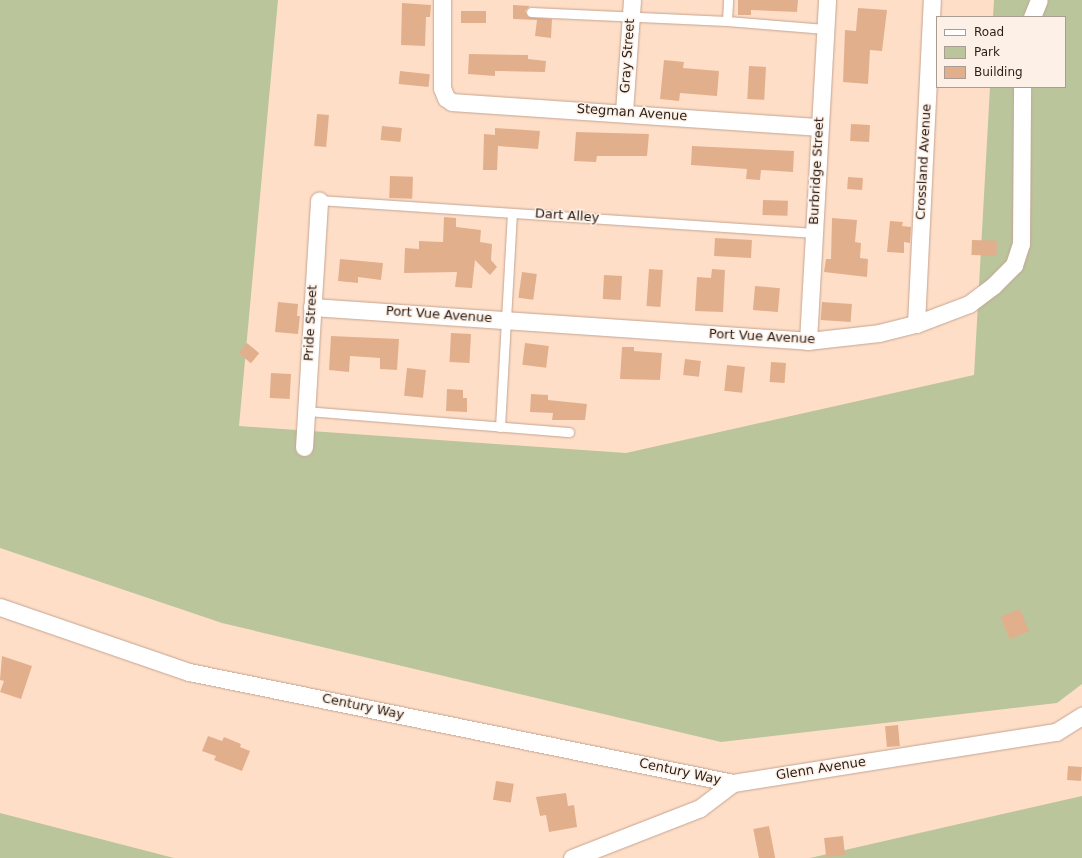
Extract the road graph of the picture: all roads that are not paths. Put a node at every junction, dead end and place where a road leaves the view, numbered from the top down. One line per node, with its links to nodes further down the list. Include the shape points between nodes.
1 (442, 0): 13 (street, Stegman Avenue, via 442,88 446,98 452,102)
2 (632, 0): 9 (street, Gray Street)
3 (728, 0): 10 (lane)
4 (827, 0): 11 (street, Burbridge Street)
5 (932, 0): 20 (street, Crossland Avenue)
6 (1039, 0): 8 (street)
7 (531, 12): 9 (lane)
8 (1032, 16)
9 (631, 17): 10 (lane); 13 (street, Gray Street)
10 (727, 21): 11 (lane)
11 (825, 29): 14 (street, Burbridge Street)
12 (1022, 88): 20 (street, Port Vue Avenue, via 1021,244 1014,264 993,286 969,304)
13 (624, 112): 14 (street, Stegman Avenue)
14 (819, 127): 17 (street, Burbridge Street)
15 (319, 200): 16 (lane, Dart Alley); 18 (street, Pride Street)
16 (512, 213): 17 (lane, Dart Alley); 19 (lane)
17 (814, 233): 21 (street, Burbridge Street)
18 (312, 307): 19 (street, Port Vue Avenue); 22 (street, Pride Street)
19 (506, 320): 21 (street, Port Vue Avenue); 23 (lane)
20 (916, 324): 21 (street, Port Vue Avenue, via 879,333)
21 (808, 342)
22 (306, 411): 23 (lane); 25 (street, Pride Street)
23 (500, 426): 24 (lane)
24 (569, 432)
25 (304, 447)
26 (0, 606): 28 (street, Century Way, via 189,672)
27 (1082, 716): 28 (street, Glenn Avenue, via 1056,732)
28 (733, 782): 29 (street, Glenn Avenue, via 700,808)
29 (572, 858)

